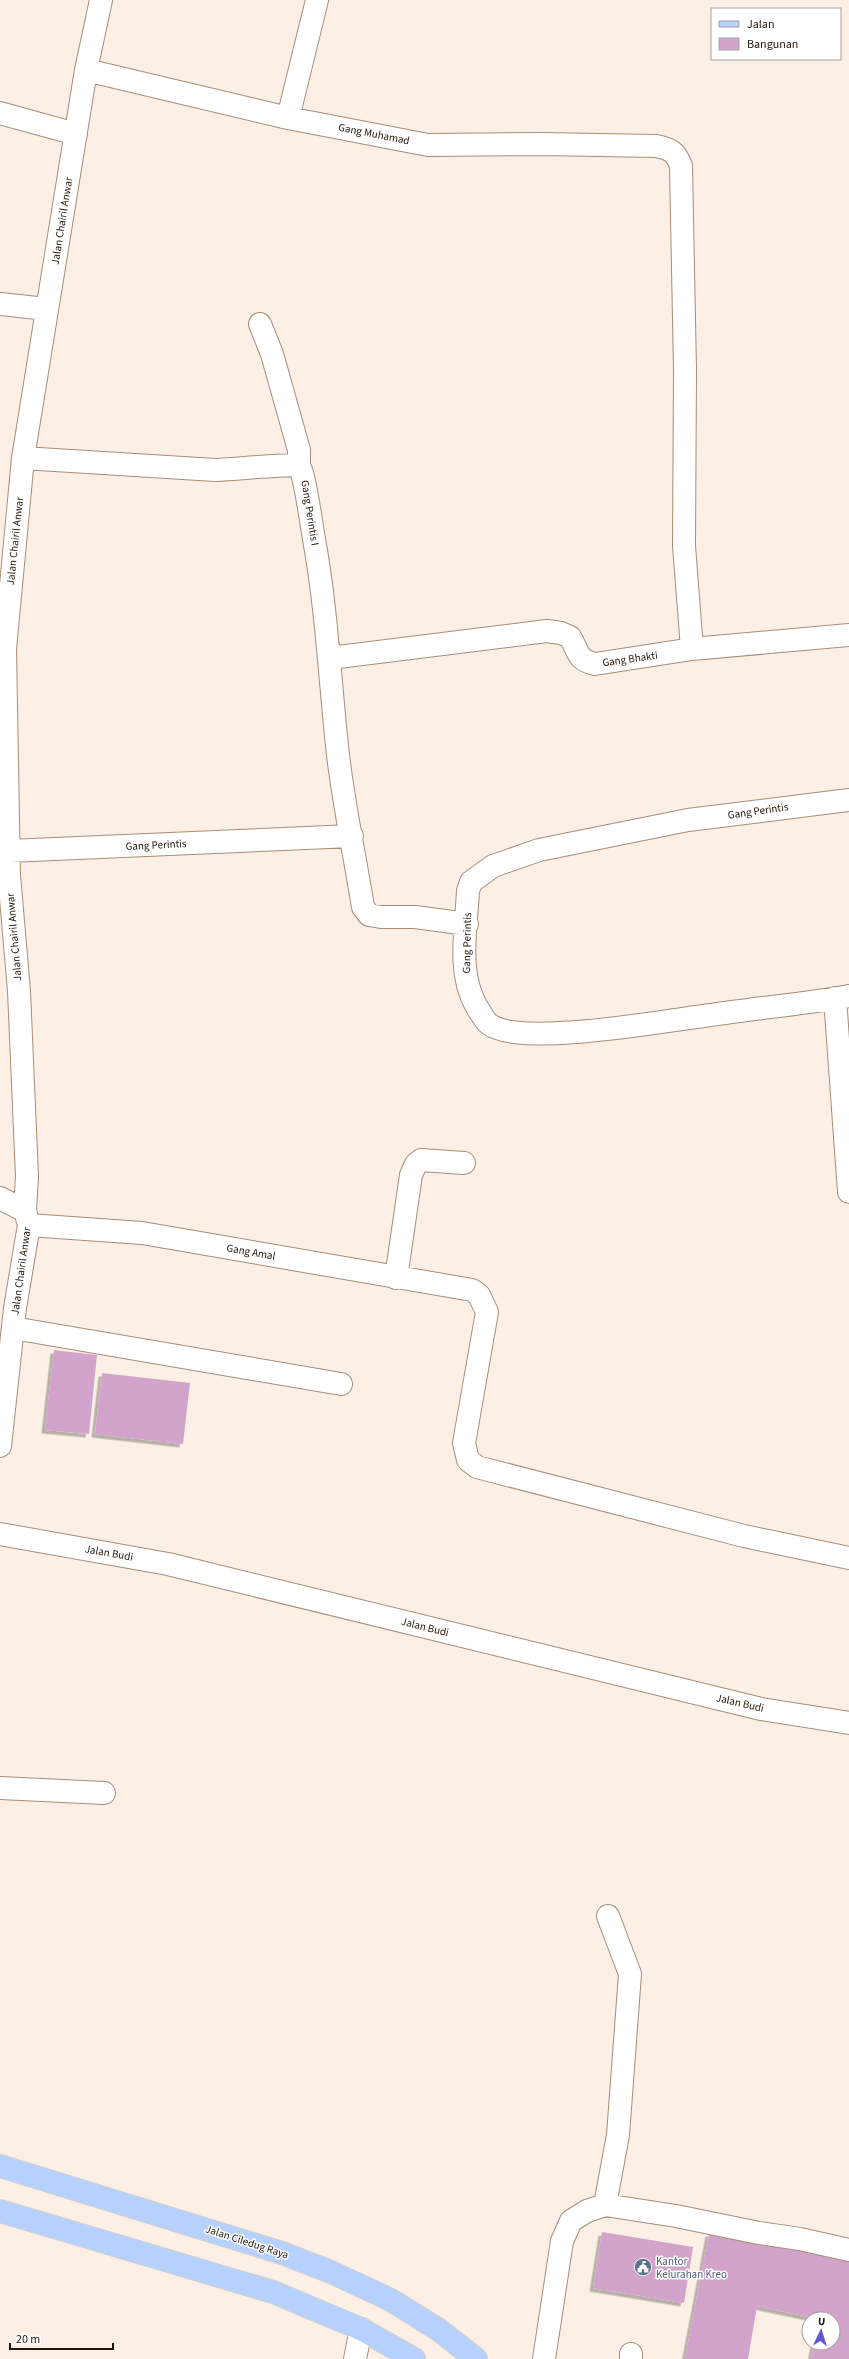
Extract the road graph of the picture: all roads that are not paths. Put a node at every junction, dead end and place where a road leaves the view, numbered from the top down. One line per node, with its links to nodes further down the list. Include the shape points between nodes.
1 (101, 0): 3 (street, Jalan Chairil Anwar)
2 (317, 0): 5 (street)
3 (86, 70): 5 (street, Gang Muhamad); 6 (street, Jalan Chairil Anwar)
4 (0, 113): 6 (street)
5 (288, 118): 14 (street, Gang Muhamad, via 428,145 542,144 668,148 676,154 681,166 685,370 684,546)
6 (76, 134): 8 (street, Jalan Chairil Anwar)
7 (0, 304): 8 (street)
8 (48, 309): 10 (street, Jalan Chairil Anwar)
9 (260, 324): 11 (street, via 272,354 299,450)
10 (23, 458): 11 (street, Gang Perintis I, via 215,470 243,470 292,463); 13 (street, Jalan Chairil Anwar)
11 (299, 466): 15 (street, Gang Perintis I, via 304,474 324,593)
12 (849, 635): 14 (street, Gang Bhakti)
13 (2, 649): 18 (street, Jalan Chairil Anwar)
14 (692, 649): 15 (street, Gang Bhakti, via 595,664 579,657 570,637 547,631)
15 (330, 658): 17 (street, Gang Perintis I, via 338,756)
16 (849, 800): 20 (street, Gang Perintis, via 688,820 539,850 494,866 471,882 468,891)
17 (352, 836): 18 (street, Gang Perintis); 20 (street, Gang Perintis I, via 363,907 369,915 415,917)
18 (9, 851): 19 (street, Jalan Chairil Anwar)
19 (4, 875): 21 (street, Jalan Chairil Anwar)
20 (467, 924): 22 (street, Gang Perintis, via 464,957 467,987 474,1003 489,1024 504,1030 535,1034 609,1030)
21 (10, 992): 26 (street, Jalan Chairil Anwar, via 27,1176)
22 (842, 997): 24 (street)
23 (464, 1163): 27 (street, via 421,1160 416,1164 411,1175)
24 (849, 1192)
25 (0, 1198): 26 (street)
26 (27, 1218): 27 (street, Gang Amal, via 142,1233); 28 (street, Jalan Chairil Anwar)
27 (396, 1278): 32 (street, Gang Amal, via 472,1290 479,1296 487,1312 464,1444 468,1460 477,1466 744,1536)
28 (9, 1314): 29 (street); 30 (street, Jalan Chairil Anwar)
29 (341, 1384)
30 (0, 1446)
31 (0, 1534): 33 (street, Jalan Budi, via 168,1564 761,1709)
32 (849, 1558)
33 (849, 1723)
34 (0, 1788): 35 (street)
35 (104, 1793)
36 (608, 1916): 38 (street, via 630,1974 618,2135)
37 (0, 2166): 44 (main road, Jalan Ciledug Raya, via 282,2253 331,2272 391,2300 439,2330)
38 (605, 2205): 40 (street, via 676,2216); 45 (street, via 587,2211 571,2221 562,2241)
39 (0, 2211): 41 (main road, via 273,2292)
40 (849, 2250)
41 (361, 2329): 42 (street); 43 (main road)
42 (355, 2359)
43 (414, 2359)
44 (476, 2359)
45 (544, 2359)

